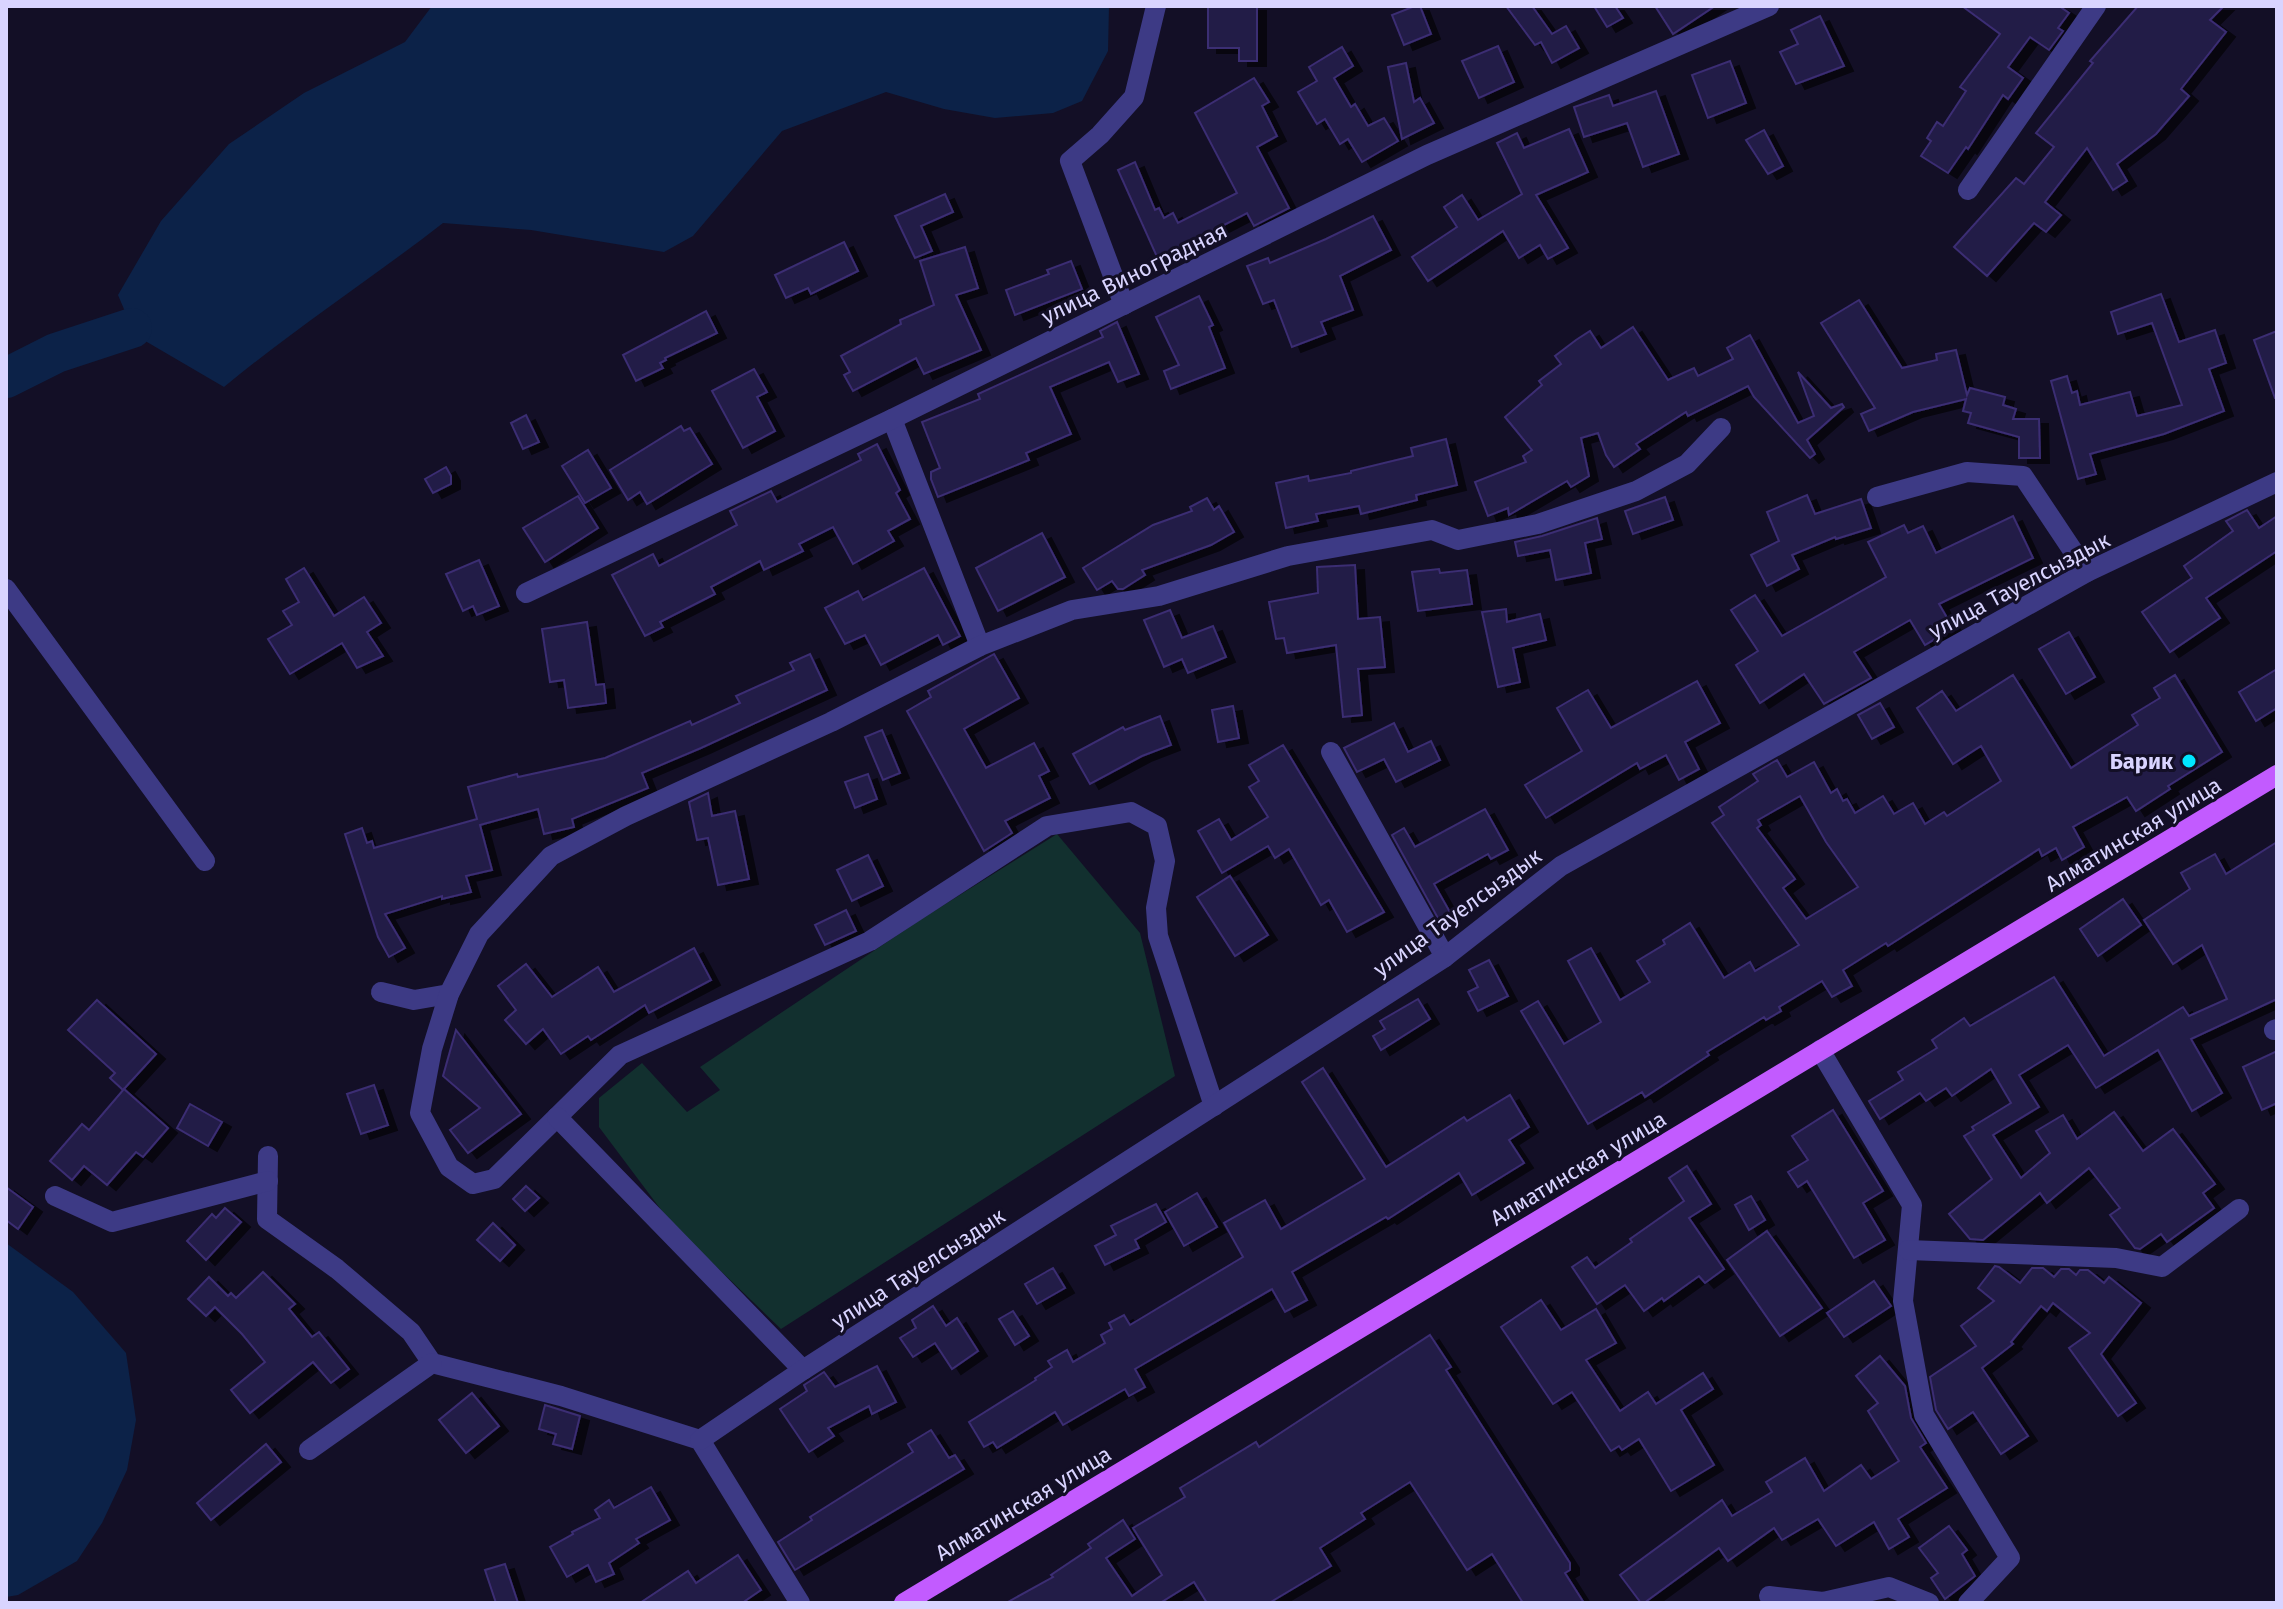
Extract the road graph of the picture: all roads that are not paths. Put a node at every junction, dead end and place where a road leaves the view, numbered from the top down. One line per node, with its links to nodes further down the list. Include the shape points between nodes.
1 (1156, 6): 5 (street, via 1134,97 1070,161)
2 (1769, 6): 5 (street, улица Виноградная, via 1427,155)
3 (2096, 6): 4 (street)
4 (1968, 190)
5 (1124, 305): 6 (street, улица Виноградная)
6 (892, 419): 12 (street, улица Виноградная); 13 (street)
7 (1721, 428): 13 (street, via 1687,464 1636,491 1538,524 1458,540 1432,530 1288,556 1159,596 1072,610)
8 (2277, 482): 10 (street, улица Тауелсыздык)
9 (1877, 497): 10 (street, via 1967,472 2023,476)
10 (2087, 572): 17 (street, улица Тауелсыздык, via 1561,866)
11 (6, 589): 16 (street)
12 (526, 593)
13 (980, 646): 19 (street, via 551,856 479,934)
14 (1331, 752): 17 (street)
15 (2277, 775): 20 (main road, Алматинская улица)
16 (205, 861)
17 (1445, 957): 21 (street, улица Тауелсыздык)
18 (381, 992): 19 (street, via 414,1000)
19 (449, 994): 22 (street, via 420,1113 449,1167 473,1184 494,1179)
20 (1820, 1050): 27 (street, via 1912,1205); 34 (main road, Алматинская улица)
21 (1214, 1106): 22 (street, via 1158,936 1156,908 1165,861 1157,826 1131,812 1047,826 870,941 620,1055); 29 (street, улица Тауелсыздык)
22 (557, 1117): 29 (street)
23 (268, 1156): 24 (street)
24 (268, 1181): 25 (street, via 112,1222); 28 (street, via 267,1219 411,1332)
25 (55, 1196)
26 (2239, 1209): 27 (street, via 2162,1267 2116,1258)
27 (1908, 1250): 36 (street, via 1903,1301 1924,1415 2010,1558)
28 (432, 1363): 30 (street); 31 (street)
29 (803, 1370): 30 (street, улица Тауелсыздык)
30 (700, 1440): 33 (street)
31 (309, 1450)
32 (1769, 1596): 35 (street, via 1823,1602 1889,1587)
33 (800, 1603)
34 (904, 1603)
35 (1929, 1603)
36 (1968, 1603)

